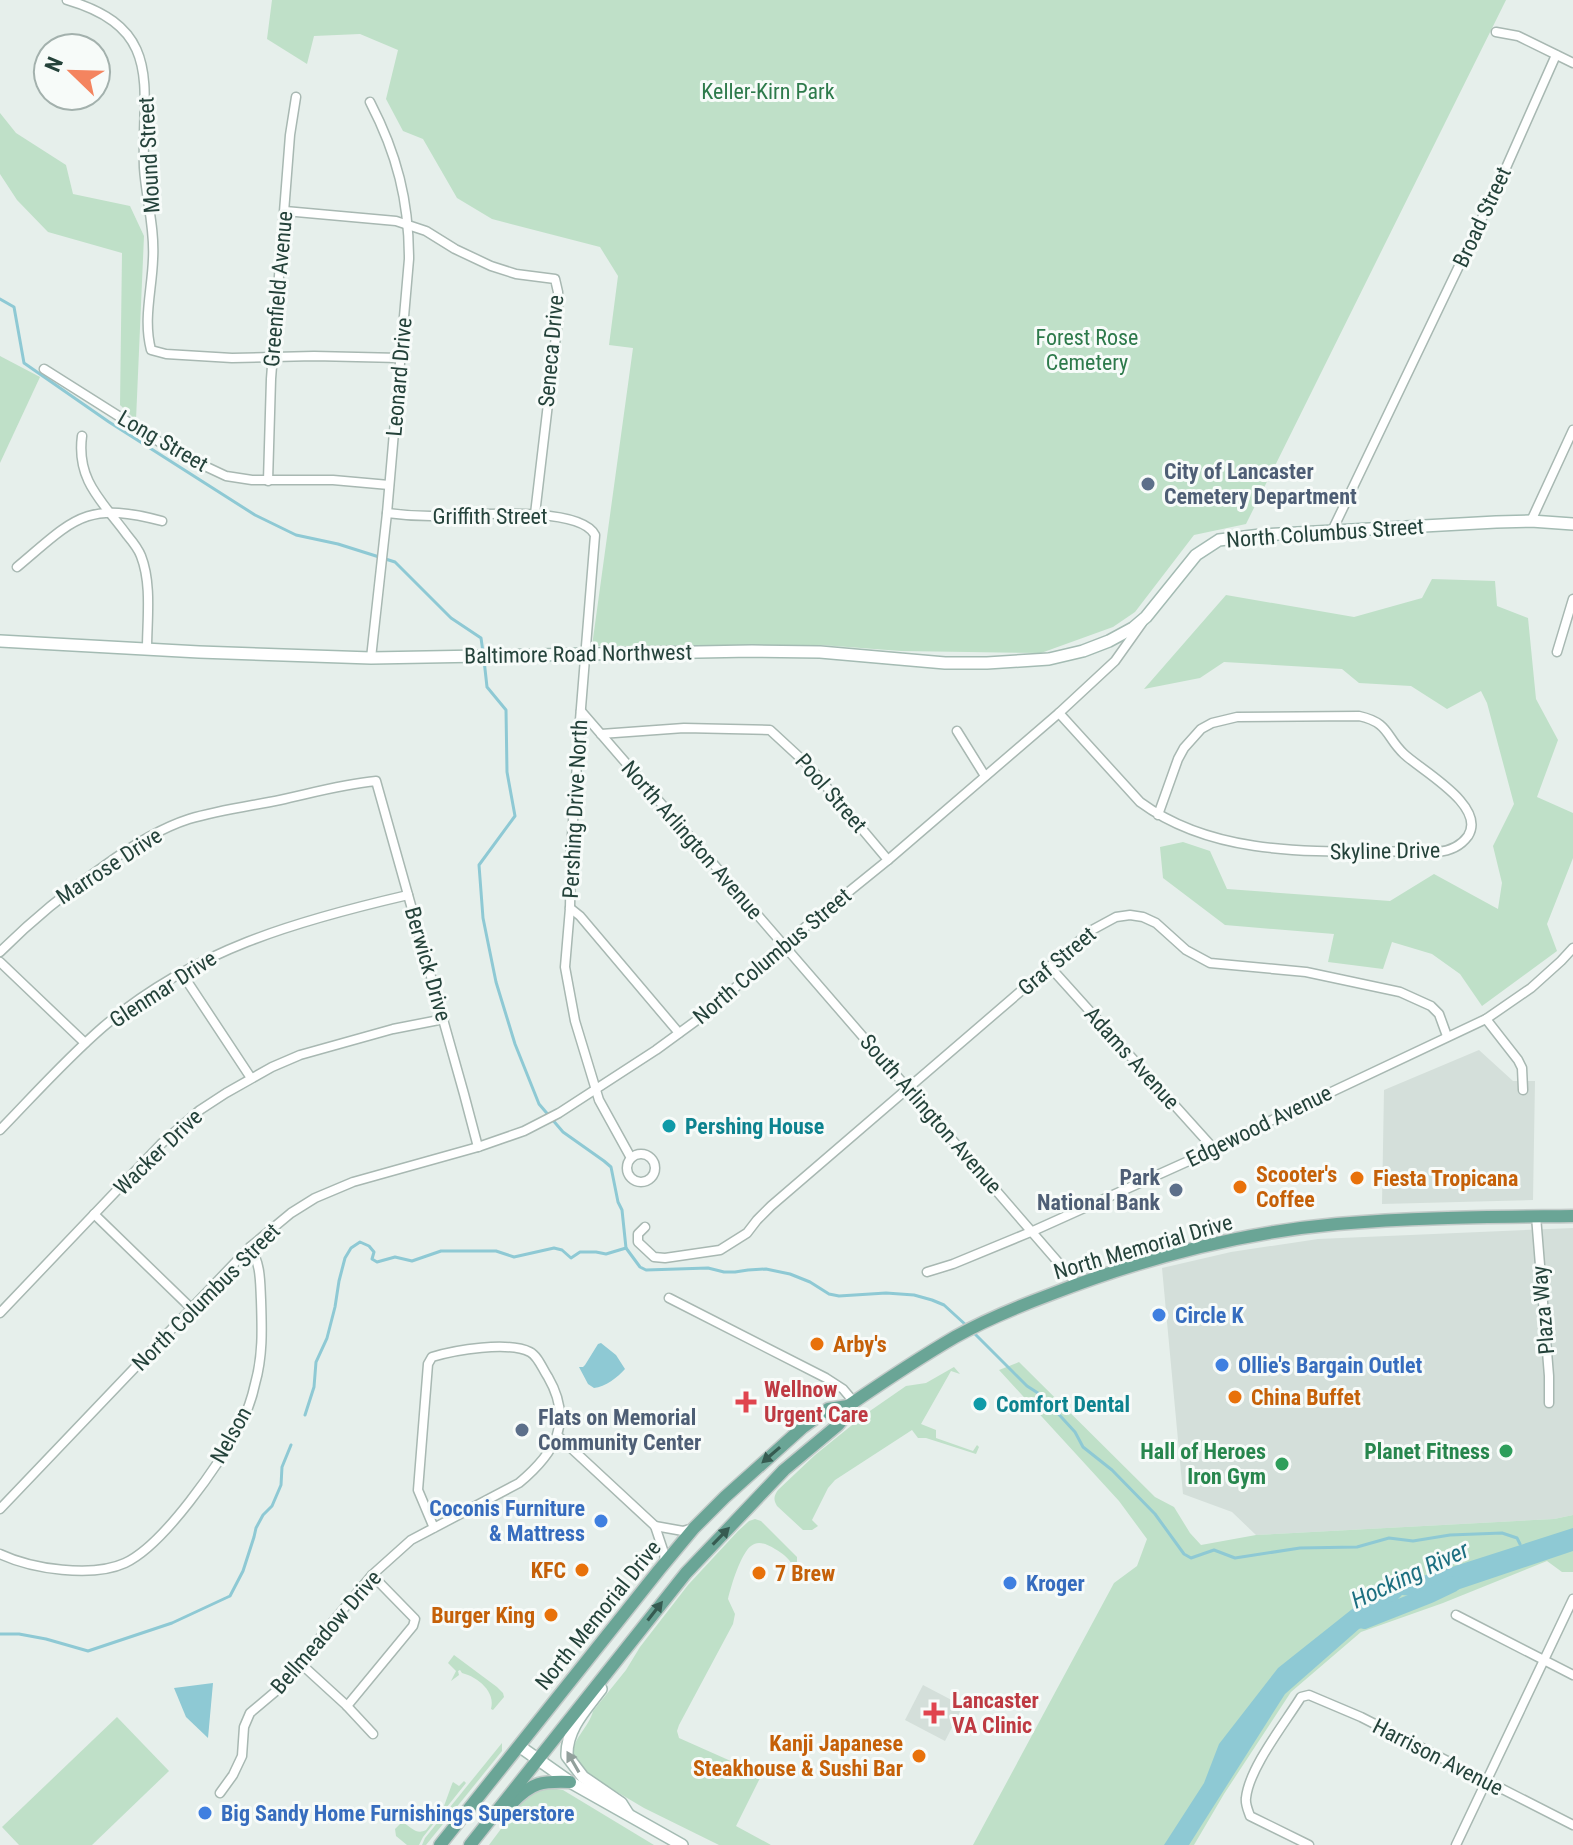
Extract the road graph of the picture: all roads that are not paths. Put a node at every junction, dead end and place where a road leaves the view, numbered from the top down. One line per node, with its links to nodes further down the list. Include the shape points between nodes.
1 (67, 0): 9 (street, Mound Street, via 117,24 141,60 146,87 145,183 153,237 147,315 151,350)
2 (1496, 32): 3 (street, via 1518,36)
3 (1556, 55): 4 (street); 23 (street, Broad Street)
4 (1573, 63)
5 (296, 97): 7 (street, Greenfield Avenue)
6 (370, 102): 8 (street, Leonard Drive, via 397,165)
7 (285, 211): 8 (street, Seneca Drive); 9 (street, Greenfield Avenue)
8 (408, 224): 10 (street, Leonard Drive); 18 (street, Seneca Drive, via 491,266 555,279 558,319)
9 (273, 357): 10 (street); 14 (street, Greenfield Avenue)
10 (400, 358): 15 (street, Leonard Drive)
11 (44, 369): 14 (street, Long Street, via 198,464 226,476)
12 (1573, 430): 20 (street)
13 (82, 436): 16 (street, via 84,471)
14 (268, 481): 15 (street, Long Street)
15 (389, 485): 17 (street, Leonard Drive)
16 (109, 512): 19 (street); 24 (street, via 68,526); 28 (street, via 140,555)
17 (387, 513): 18 (street, Griffith Street); 31 (street, Leonard Drive)
18 (535, 514): 22 (street, Griffith Street)
19 (162, 521)
20 (1531, 521): 21 (main road, North Columbus Street); 23 (main road, North Columbus Street)
21 (1573, 524)
22 (591, 528): 30 (street, Pershing Drive North, via 595,547)
23 (1332, 531): 26 (main road, North Columbus Street, via 1219,540 1196,555)
24 (17, 567)
25 (1573, 599): 29 (street)
26 (1146, 617): 30 (main road, Baltimore Road Northwest, via 1109,641 1069,655 1028,661 945,663 820,652); 33 (street, North Columbus Street, via 1115,661)
27 (0, 641): 28 (main road, Baltimore Road Northwest)
28 (147, 649): 31 (main road, Baltimore Road Northwest)
29 (1557, 652)
30 (585, 654): 31 (main road, Baltimore Road Northwest); 32 (street, Pershing Drive North)
31 (371, 658)
32 (581, 711): 35 (street, North Arlington Avenue); 41 (street, Pershing Drive North)
33 (1059, 713): 36 (street, North Columbus Street); 38 (street, Skyline Drive, via 1130,792)
34 (957, 731): 36 (street)
35 (601, 734): 39 (street, Pool Street, via 684,728 770,730 809,766); 42 (street, North Arlington Avenue)
36 (985, 776): 39 (street, North Columbus Street)
37 (376, 781): 40 (street, Berwick Drive); 44 (street, Marrose Drive, via 214,812 162,830 70,890)
38 (1158, 815): 38 (street, Skyline Drive, via 1184,748 1212,723 1237,717 1359,716 1385,728 1403,753 1458,797 1471,821 1469,834 1449,851 1319,852 1238,842)
39 (888, 860): 42 (street, North Columbus Street)
40 (408, 895): 47 (street, Glenmar Drive, via 256,938); 48 (street, Berwick Drive)
41 (570, 908): 50 (street); 55 (street, Pershing Drive North, via 565,967)
42 (783, 945): 50 (street, North Columbus Street); 54 (street, South Arlington Avenue)
43 (1573, 948): 49 (street, Edgewood Avenue, via 1531,988)
44 (0, 952)
45 (0, 962): 52 (street)
46 (1050, 967): 51 (street, Graf Street, via 1104,923 1116,917 1143,917 1210,963 1306,972 1400,992 1431,1006); 54 (street, Graf Street); 59 (street, Adams Avenue)
47 (181, 972): 52 (street, Glenmar Drive); 53 (street)
48 (444, 1019): 53 (street, Wacker Drive, via 300,1055); 58 (street, Berwick Drive)
49 (1486, 1019): 51 (street, Edgewood Avenue); 56 (street, via 1518,1060)
50 (679, 1033): 55 (street, North Columbus Street)
51 (1447, 1036): 59 (street, Edgewood Avenue)
52 (85, 1043): 57 (street, Glenmar Drive)
53 (251, 1078): 61 (street, Wacker Drive, via 181,1125)
54 (909, 1088): 64 (street, Graf Street, via 771,1206 747,1233 720,1250 654,1257 637,1238); 65 (street, South Arlington Avenue)
55 (596, 1089): 58 (street, North Columbus Street, via 524,1131); 60 (street, Pershing Drive North)
56 (1523, 1090)
57 (0, 1130)
58 (478, 1147): 66 (street, North Columbus Street, via 327,1192)
59 (1214, 1149): 65 (street, Edgewood Avenue)
60 (631, 1158)
61 (94, 1214): 70 (street); 71 (street, Wacker Drive)
62 (1536, 1216): 63 (main road, North Memorial Drive); 68 (main road, North Memorial Drive, via 1298,1229 1201,1246); 72 (street, Plaza Way)
63 (1573, 1216)
64 (645, 1227)
65 (1033, 1231): 67 (street, Edgewood Avenue); 68 (street, South Arlington Avenue)
66 (250, 1247): 70 (street, North Columbus Street); 79 (street, Nelson, via 260,1270 263,1342 256,1383 241,1423 184,1508 139,1555 99,1570 45,1567)
67 (927, 1272)
68 (1077, 1284): 73 (main road, North Memorial Drive, via 955,1338)
69 (669, 1298): 73 (street, via 826,1378 843,1389)
70 (192, 1309): 75 (street, North Columbus Street)
71 (0, 1313)
72 (1549, 1403)
73 (851, 1404): 78 (main road, North Memorial Drive, one-way to 78, via 828,1409 802,1428); 84 (main road, North Memorial Drive, one-way to 73, via 686,1573 784,1470 838,1425)
74 (558, 1436): 76 (street); 77 (street, Bellmeadow Drive, via 519,1483); 77 (street, via 558,1399 530,1352 487,1347 432,1357 418,1490)
75 (0, 1509)
76 (655, 1526): 78 (street); 80 (street)
77 (434, 1528): 81 (street, Bellmeadow Drive, via 411,1540)
78 (694, 1528): 80 (main road, North Memorial Drive)
79 (0, 1554)
80 (665, 1563): 90 (main road, North Memorial Drive)
81 (372, 1575): 86 (street, Bellmeadow Drive); 88 (street, via 415,1619)
82 (1573, 1599): 85 (street)
83 (1456, 1615): 85 (street)
84 (631, 1641): 91 (main road, North Memorial Drive); 95 (main road, one-way to 84, via 621,1803 583,1777 566,1747 575,1724)
85 (1545, 1661): 87 (street); 93 (street)
86 (300, 1663): 88 (street); 94 (street, Bellmeadow Drive, via 276,1693 250,1713 242,1756)
87 (1573, 1675)
88 (347, 1706): 89 (street)
89 (373, 1734)
90 (519, 1746): 91 (main road); 97 (main road, North Memorial Drive)
91 (537, 1760): 92 (main road); 98 (main road, North Memorial Drive)
92 (570, 1782): 95 (main road); 99 (main road, via 544,1782 525,1790)
93 (1486, 1782): 96 (street, Harrison Avenue); 101 (street, Harrison Avenue, via 1361,1717 1309,1695 1301,1697 1249,1782 1245,1801 1250,1816); 102 (street)
94 (220, 1793)
95 (628, 1814): 100 (main road)
96 (1573, 1825)
97 (440, 1845)
98 (470, 1845)
99 (477, 1845)
100 (682, 1845)
101 (1309, 1845)
102 (1456, 1845)

